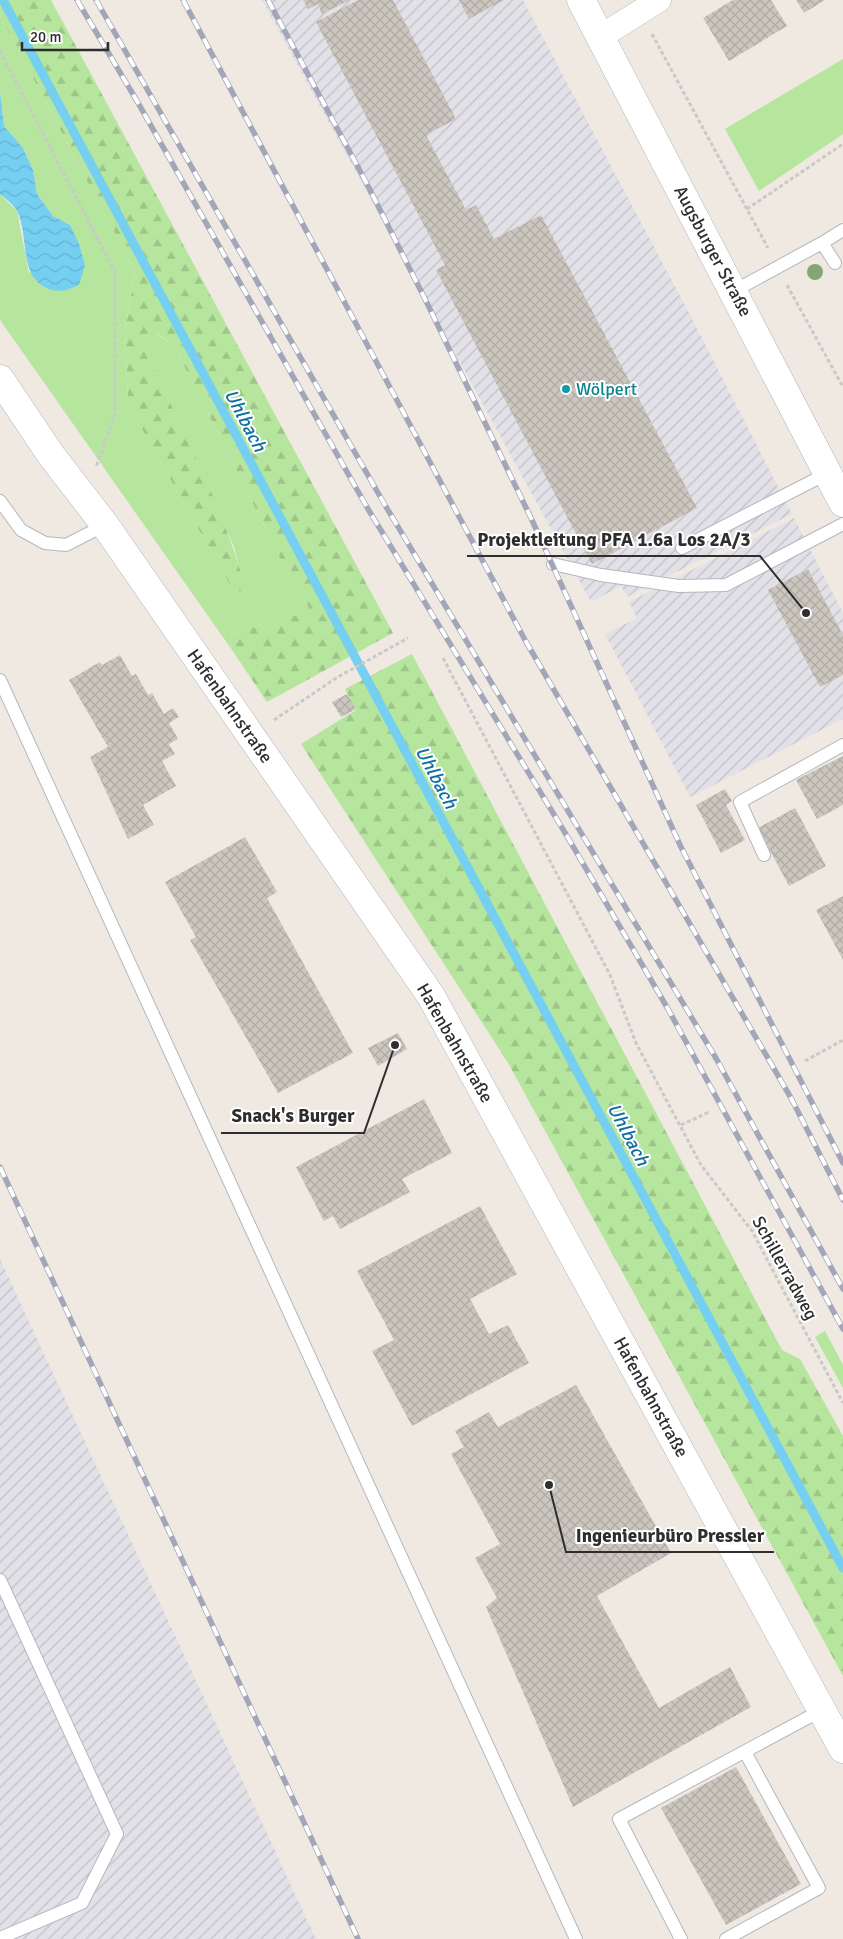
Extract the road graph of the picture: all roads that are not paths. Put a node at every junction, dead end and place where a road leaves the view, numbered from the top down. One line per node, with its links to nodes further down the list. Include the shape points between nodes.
1 (581, 0): 3 (main road, Augsburger Straße)
2 (650, 6): 3 (street)
3 (600, 37): 7 (main road, Augsburger Straße)
4 (843, 230): 5 (lane)
5 (822, 243): 6 (lane); 7 (lane)
6 (835, 264)
7 (734, 291): 9 (main road, Augsburger Straße)
8 (1, 385): 13 (main road, Hafenbahnstraße)
9 (828, 473): 11 (main road, Augsburger Straße); 14 (lane)
10 (0, 501): 13 (lane, via 20,530 45,543 66,545)
11 (843, 503)
12 (843, 524): 15 (lane, via 726,586 679,586 601,575)
13 (105, 525): 20 (main road, Hafenbahnstraße, via 431,996)
14 (682, 548)
15 (553, 564)
16 (0, 680): 24 (lane)
17 (843, 745): 18 (lane, via 740,802)
18 (764, 855)
19 (0, 1580): 23 (lane, via 117,1834 82,1903)
20 (822, 1710): 21 (main road, Hafenbahnstraße); 22 (lane)
21 (843, 1749)
22 (745, 1752): 25 (lane, via 619,1819); 26 (lane, via 819,1888)
23 (0, 1938)
24 (576, 1939)
25 (681, 1939)
26 (726, 1939)

